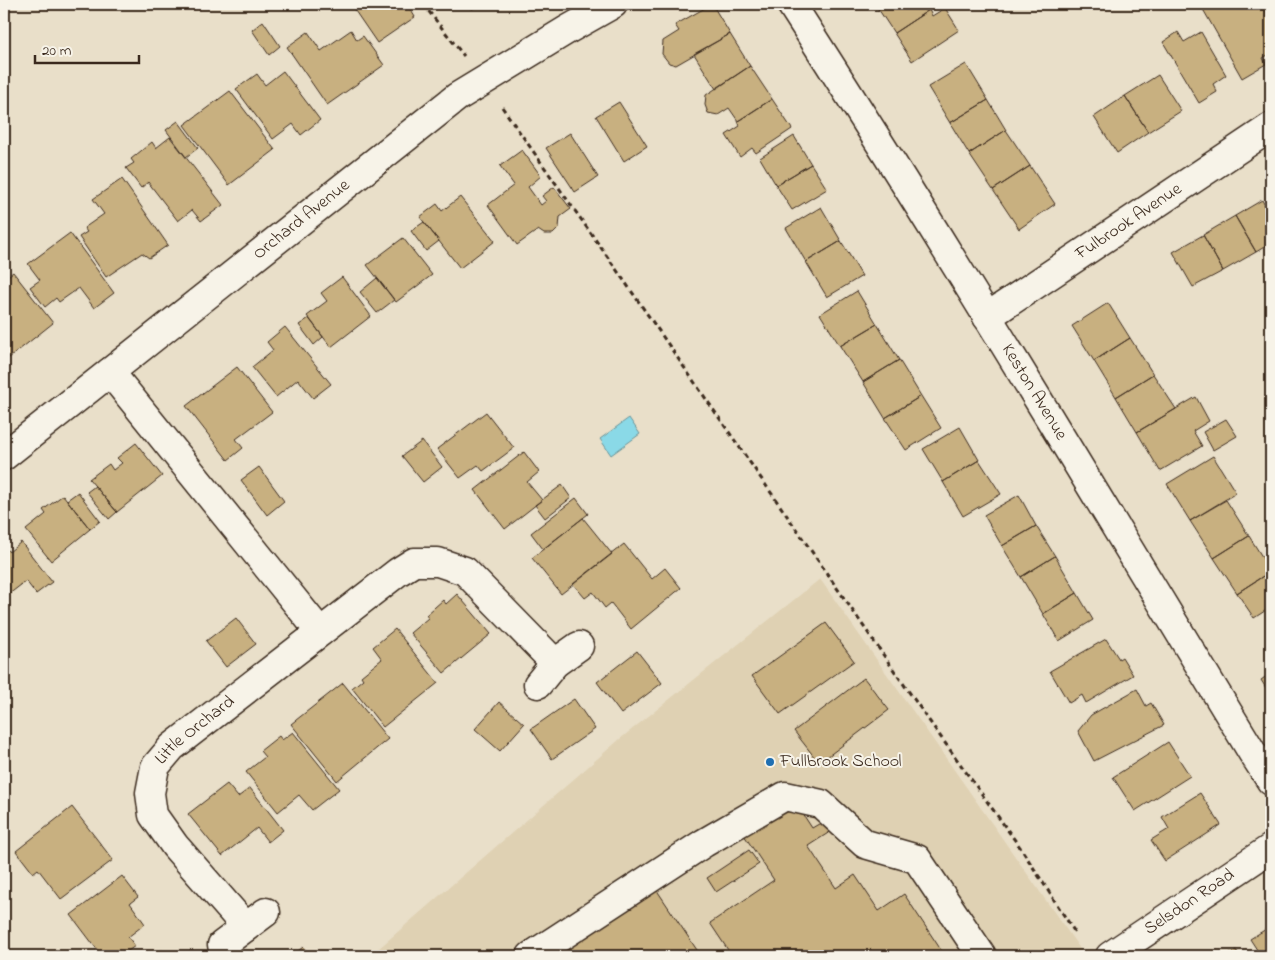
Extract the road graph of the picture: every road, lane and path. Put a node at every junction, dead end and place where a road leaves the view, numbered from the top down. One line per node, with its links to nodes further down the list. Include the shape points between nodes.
1 (423, 4): 4 (path)
2 (614, 4): 4 (street, Orchard Avenue)
3 (791, 4): 6 (street, Keston Avenue, via 861,111)
4 (483, 82): 7 (street, Orchard Avenue, via 457,97); 15 (path, via 1022,850)
5 (1271, 127): 6 (street, Fulbrook Avenue)
6 (987, 317): 13 (street, Keston Avenue)
7 (110, 372): 8 (street, Orchard Avenue); 9 (street)
8 (4, 456)
9 (320, 632): 11 (street, Little Orchard, via 414,562 438,562 465,571); 16 (street, Little Orchard, via 172,747 155,767 150,793 153,815 175,846 256,919)
10 (579, 646): 11 (street)
11 (555, 663): 12 (street)
12 (538, 684)
13 (1271, 781)
14 (1271, 848): 19 (street, Selsdon Road)
15 (1076, 934)
16 (222, 945)
17 (531, 956): 18 (street, via 704,843 785,796 821,804 865,844 917,859)
18 (982, 956)
19 (1110, 956)

